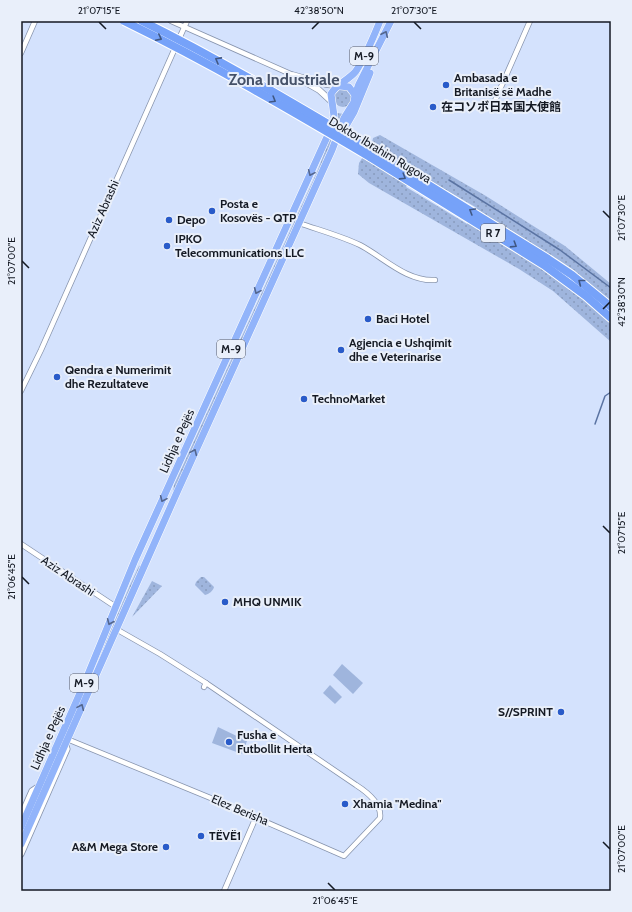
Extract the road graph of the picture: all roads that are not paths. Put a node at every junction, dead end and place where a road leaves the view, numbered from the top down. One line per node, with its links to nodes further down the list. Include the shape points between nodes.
1 (35, 21): 11 (street)
2 (124, 21): 19 (highway, Doktor Ibrahim Rugova / R 7, one-way to 19, bridge, via 185,51)
3 (142, 21): 19 (highway, Doktor Ibrahim Rugova / R 7, one-way to 3, bridge, via 262,85)
4 (171, 21): 9 (street)
5 (187, 21): 9 (street, Aziz Abrashi)
6 (380, 21): 13 (highway, Lidhja e Pejës / M-9, via 356,71)
7 (390, 21): 10 (highway, Lidhja e Pejës / M-9, one-way to 7)
8 (530, 21): 16 (street)
9 (184, 27): 12 (street); 24 (street, Aziz Abrashi)
10 (379, 46): 14 (highway, Lidhja e Pejës / M-9); 18 (highway, via 356,108)
11 (21, 53)
12 (292, 75): 13 (street); 15 (street, via 319,90)
13 (340, 86): 14 (highway, via 349,87); 15 (highway, Lidhja e Pejës, via 331,94)
14 (355, 95): 17 (highway, Lidhja e Pejës)
15 (332, 103): 17 (highway, via 341,110); 26 (highway, Lidhja e Pejës / M-9, one-way to 26, via 334,116 327,137)
16 (494, 103)
17 (350, 108): 18 (highway, Lidhja e Pejës / M-9, via 340,125)
18 (332, 150): 20 (highway, Lidhja e Pejës / M-9)
19 (371, 153): 22 (highway, Doktor Ibrahim Rugova / R 7, one-way to 19, via 548,259); 23 (highway, Doktor Ibrahim Rugova / R 7, one-way to 23, via 544,265)
20 (299, 223): 21 (street, via 360,246 405,272); 27 (highway, Lidhja e Pejës / M-9, one-way to 20)
21 (435, 280)
22 (611, 307)
23 (611, 318)
24 (21, 391)
25 (21, 544): 26 (street, Aziz Abrashi)
26 (116, 607): 29 (highway, Lidhja e Pejës / M-9, one-way to 29, via 38,787)
27 (116, 629): 28 (highway, Lidhja e Pejës / M-9, one-way to 27); 31 (street, Elez Berisha, via 139,641 356,785 372,798 380,811 380,818 344,856)
28 (66, 741): 29 (highway, Lidhja e Pejës / M-9); 31 (street, Elez Berisha); 34 (street, Lidhja e Pejës, via 67,749)
29 (28, 804): 30 (street); 32 (highway, M-9); 33 (highway, M-9)
30 (21, 816)
31 (256, 818): 35 (street)
32 (21, 827)
33 (21, 844)
34 (21, 854)
35 (224, 891)

